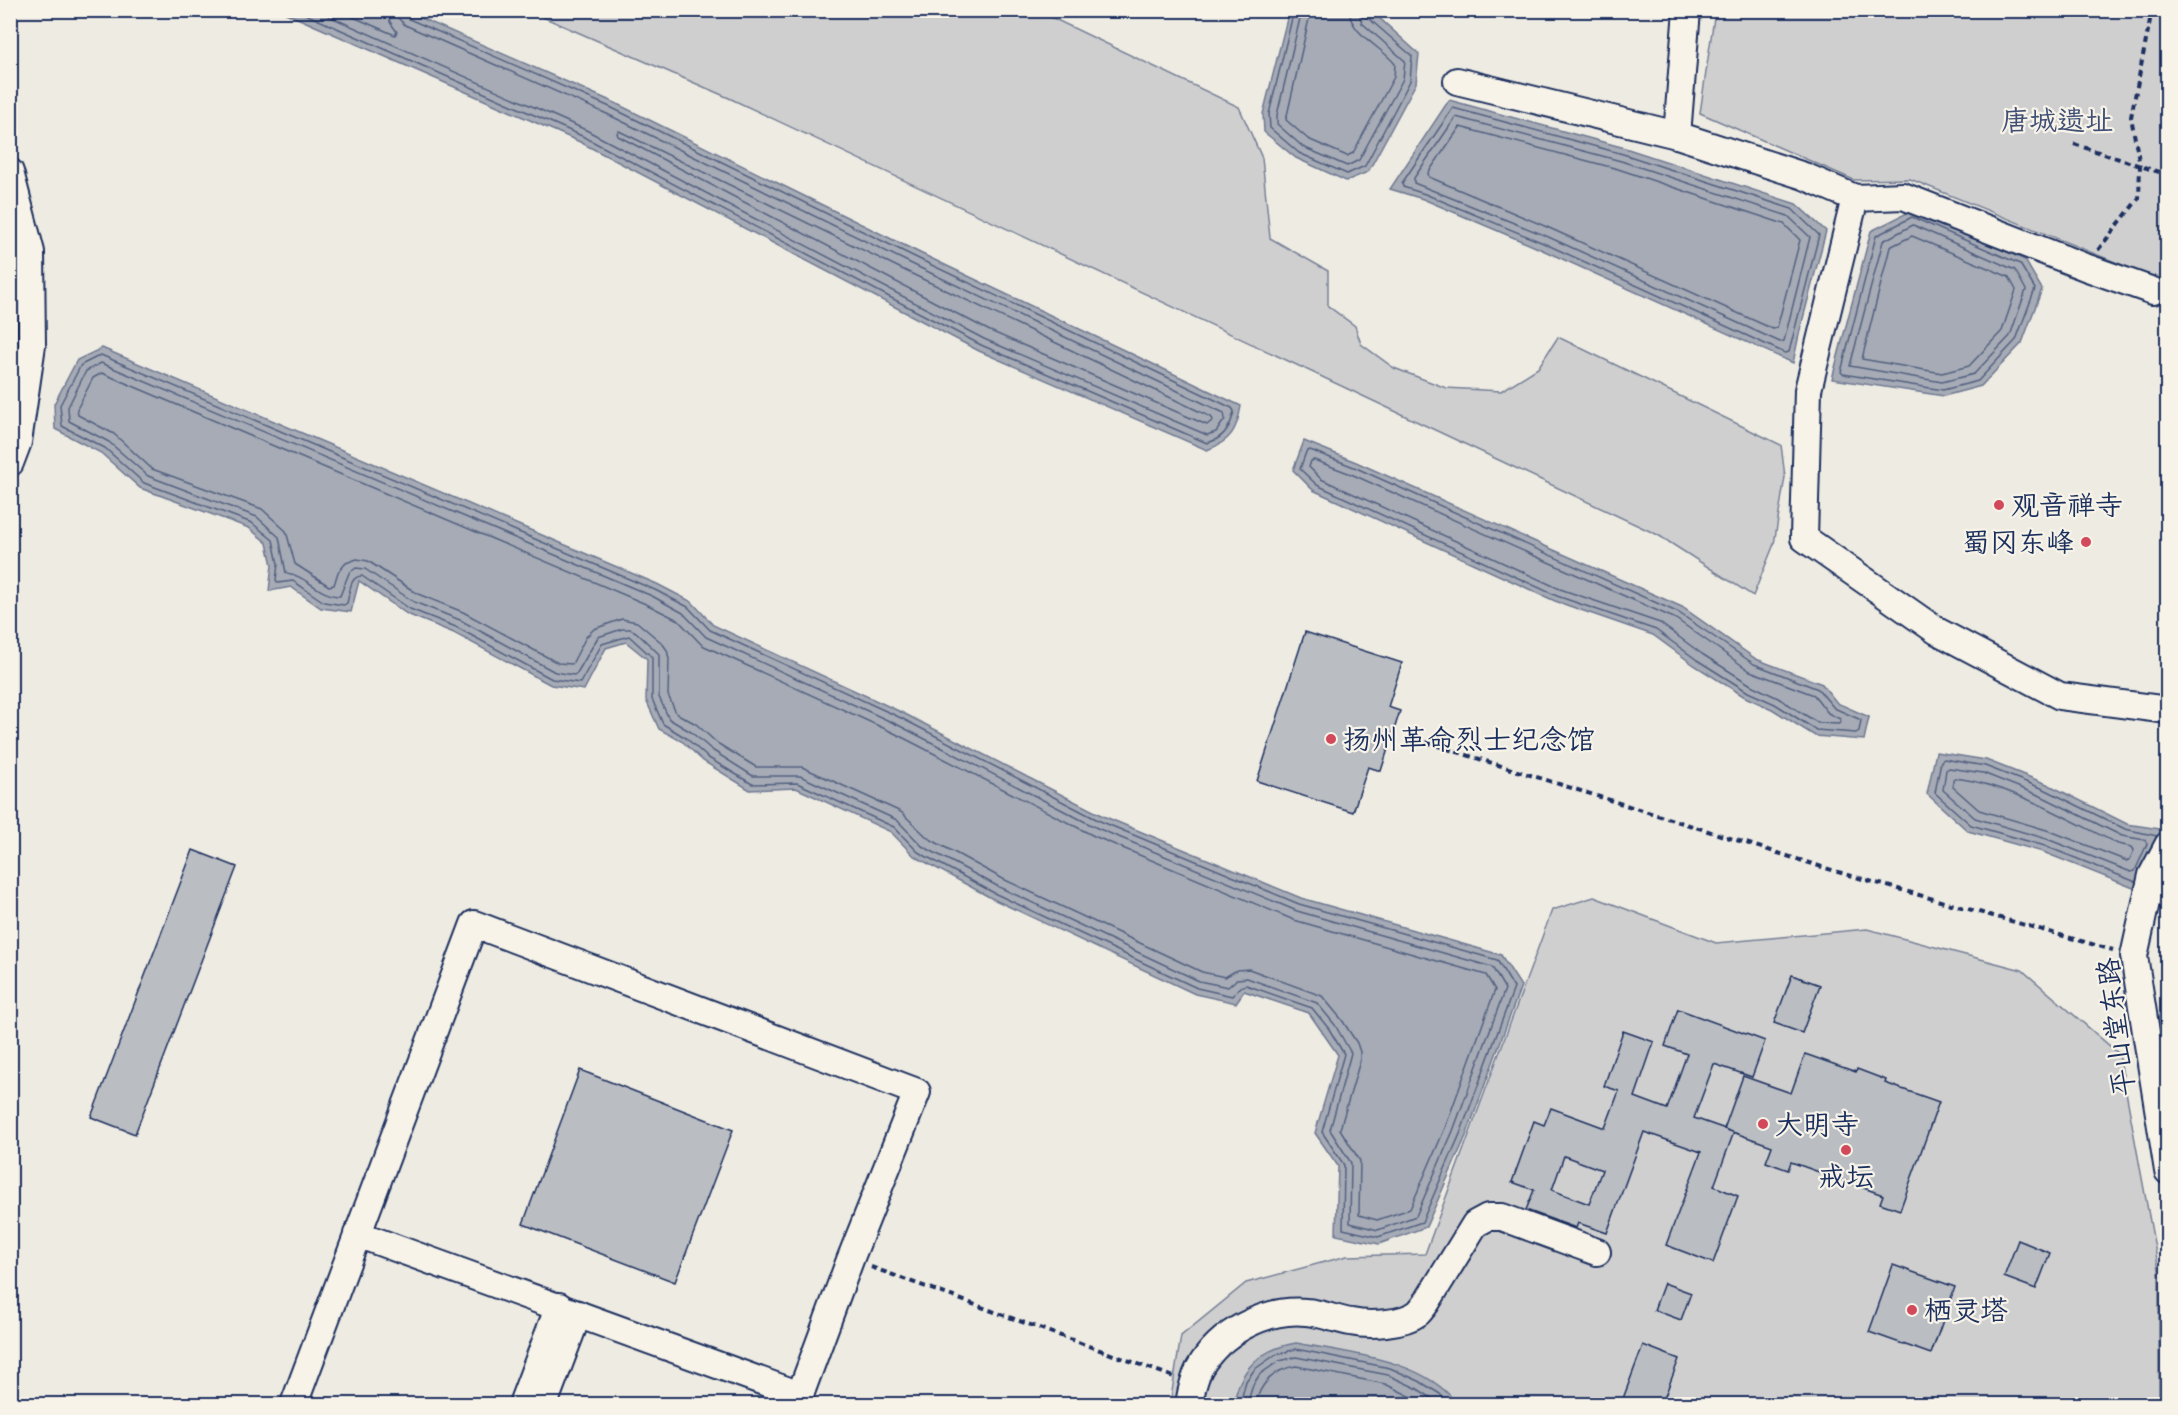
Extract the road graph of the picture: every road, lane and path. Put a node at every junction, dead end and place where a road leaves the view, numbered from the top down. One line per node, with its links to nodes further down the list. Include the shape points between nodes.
1 (1687, 10): 4 (street)
2 (2152, 10): 6 (path, via 2132,117)
3 (1457, 81): 4 (street)
4 (1677, 135): 9 (street, via 1804,176)
5 (2074, 144): 6 (path)
6 (2140, 166): 8 (path); 10 (path, via 2139,198)
7 (10, 172): 12 (street, via 31,252 32,345 18,442)
8 (2168, 175)
9 (1855, 198): 10 (street, via 1903,196); 13 (street, via 1808,390 1804,538 1937,632 2060,696)
10 (2085, 267): 11 (street)
11 (2154, 291)
12 (10, 463)
13 (2168, 710)
14 (1416, 739): 16 (path, via 1838,872)
15 (2168, 845): 16 (street, 平山堂东路, via 2152,875)
16 (2134, 956): 17 (street, 平山堂东路)
17 (2168, 1171)
18 (357, 1234): 20 (street, via 474,924 917,1092); 21 (street); 23 (street)
19 (1597, 1252): 22 (street, via 1502,1217 1488,1217 1475,1224 1417,1313 1396,1321 1366,1324 1306,1312 1276,1314 1253,1322 1217,1345 1207,1357)
20 (850, 1260): 21 (street, via 800,1395); 22 (path)
21 (568, 1310): 24 (street); 25 (street)
22 (1191, 1394)
23 (294, 1404)
24 (522, 1404)
25 (544, 1404)

